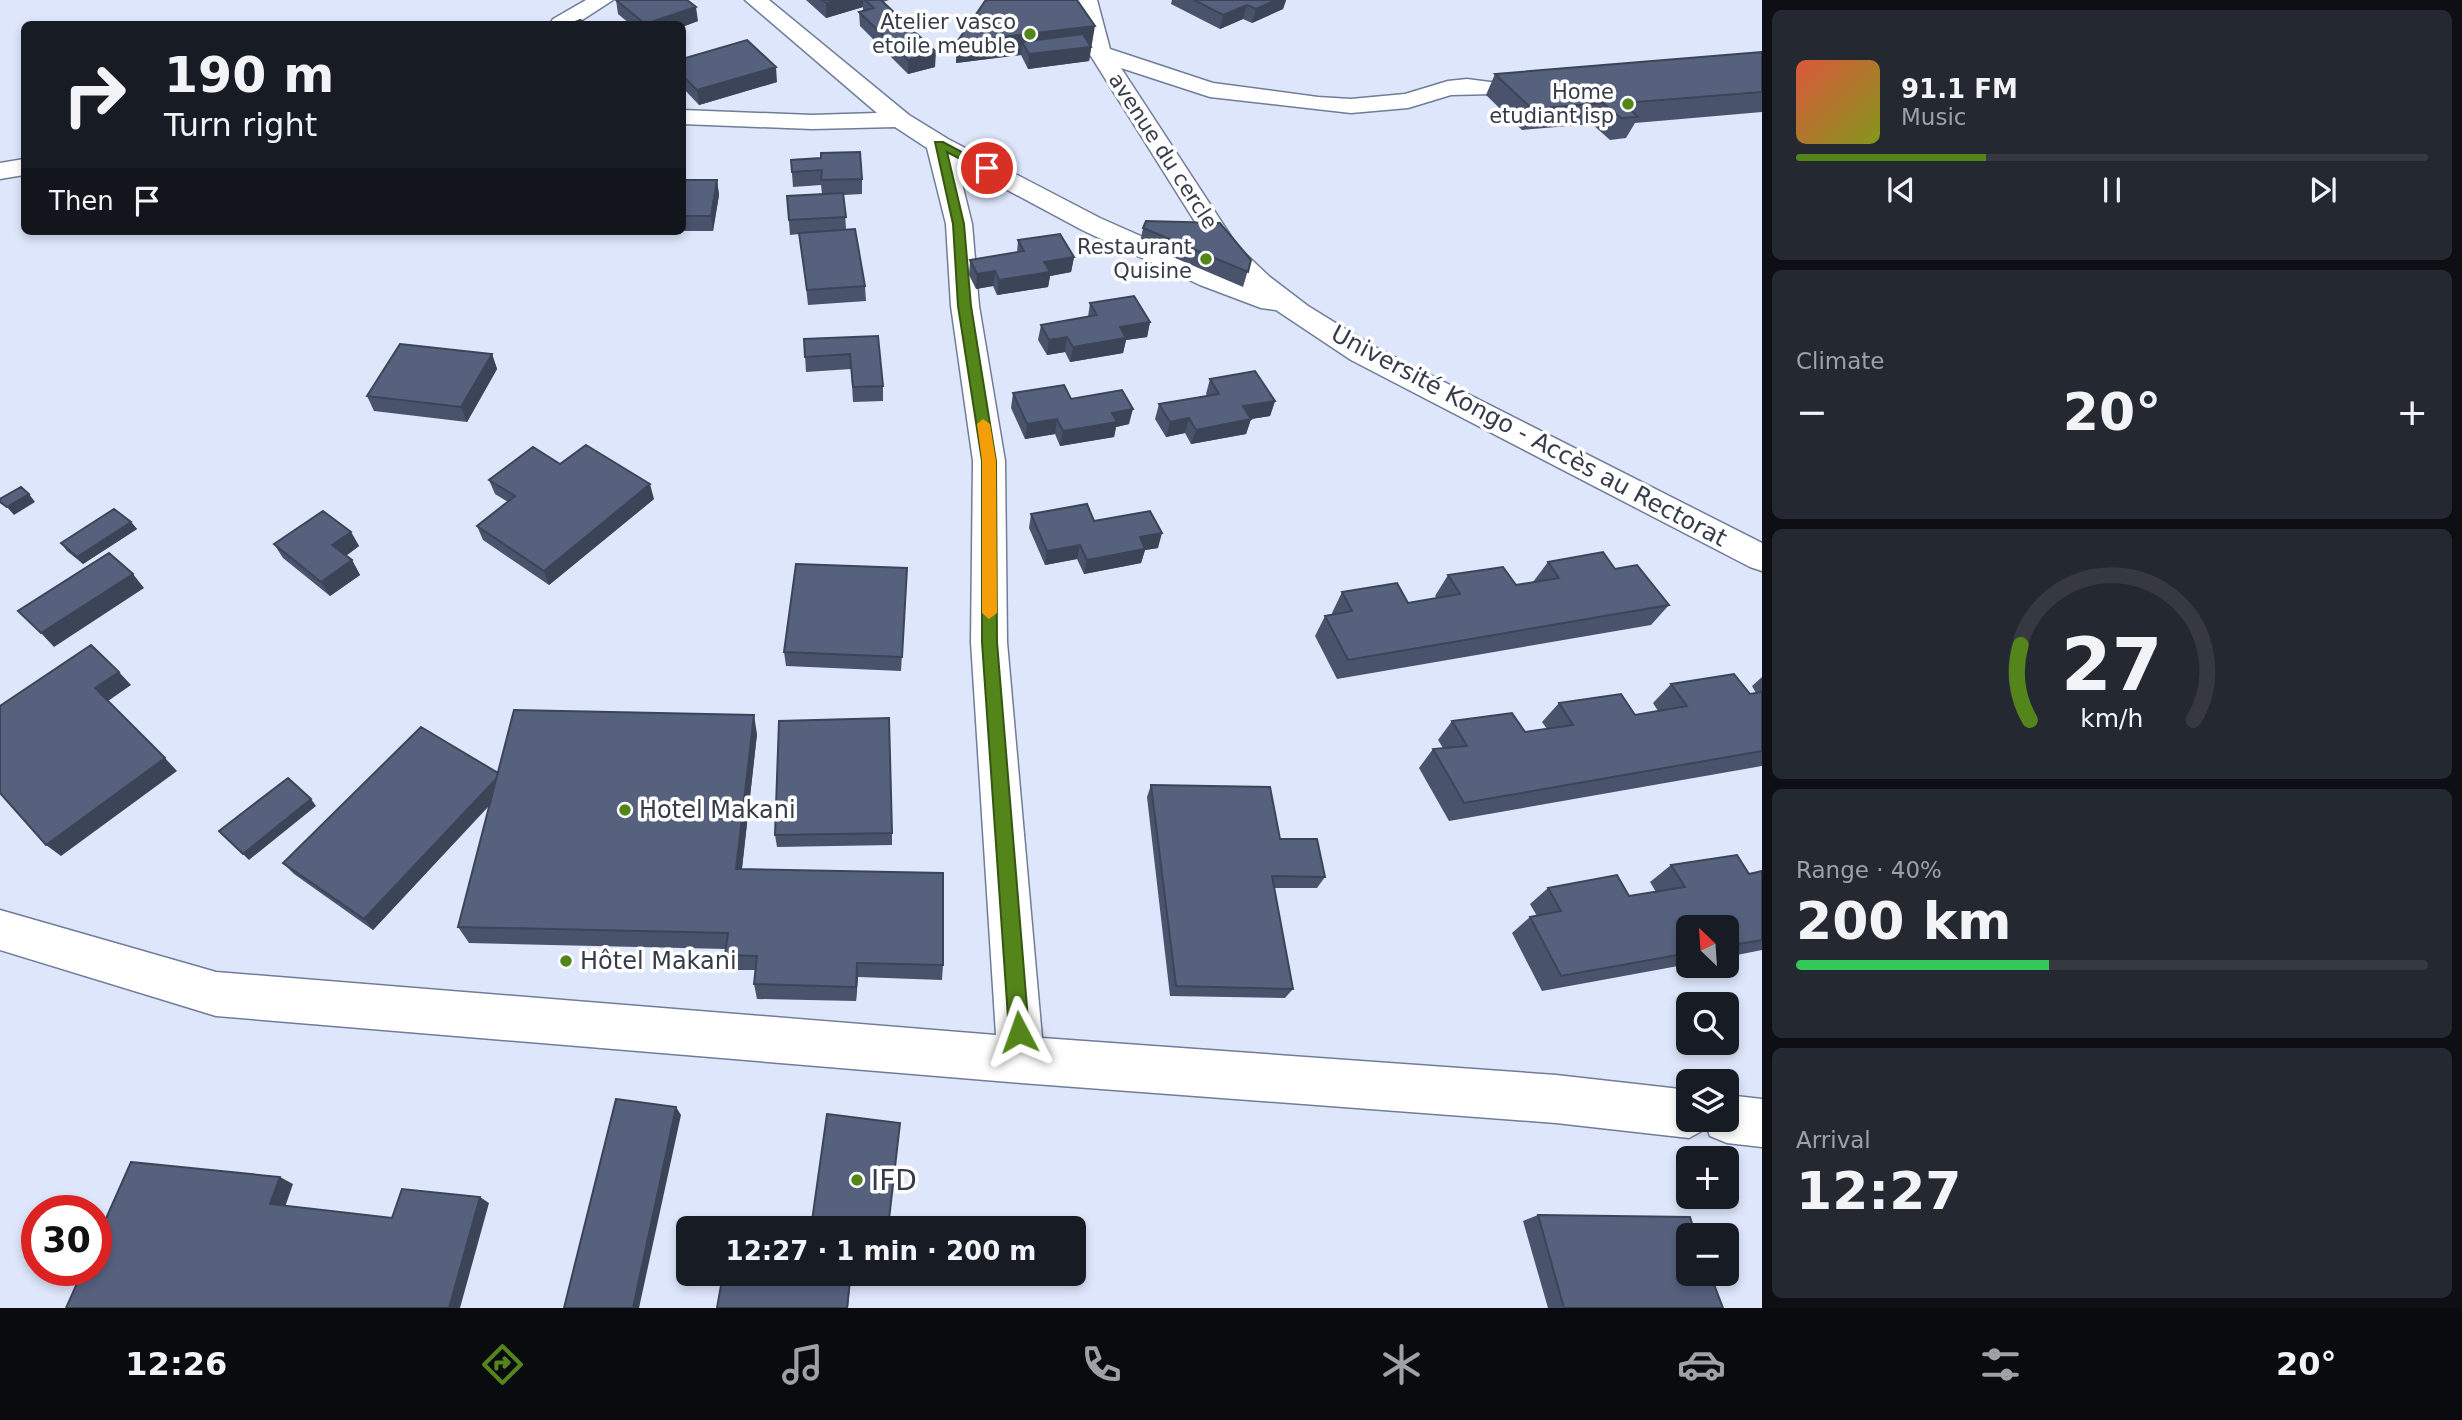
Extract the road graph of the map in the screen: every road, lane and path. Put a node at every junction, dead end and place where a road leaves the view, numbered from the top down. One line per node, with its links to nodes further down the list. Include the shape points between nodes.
1 (602, 0): 4 (street)
2 (756, 0): 8 (street)
3 (1086, 0): 5 (street, avenue du cercle)
4 (567, 21)
5 (1100, 52): 6 (street, via 1210,90 1318,104 1408,101 1467,86); 12 (street, avenue du cercle, via 1228,252)
6 (1565, 84)
7 (686, 117): 8 (street)
8 (900, 120): 9 (street)
9 (939, 144): 12 (street, via 1103,230 1210,279); 15 (street, via 959,224 964,306 989,461 989,642)
10 (21, 168): 11 (street)
11 (0, 172)
12 (1298, 312): 13 (street, Université Kongo - Accès au Rectorat, via 1362,353)
13 (1762, 558)
14 (0, 930): 15 (street, via 216,994)
15 (1021, 1060): 16 (street, via 1556,1099)
16 (1676, 1113)
17 (1739, 1120): 18 (street)
18 (1762, 1123)

